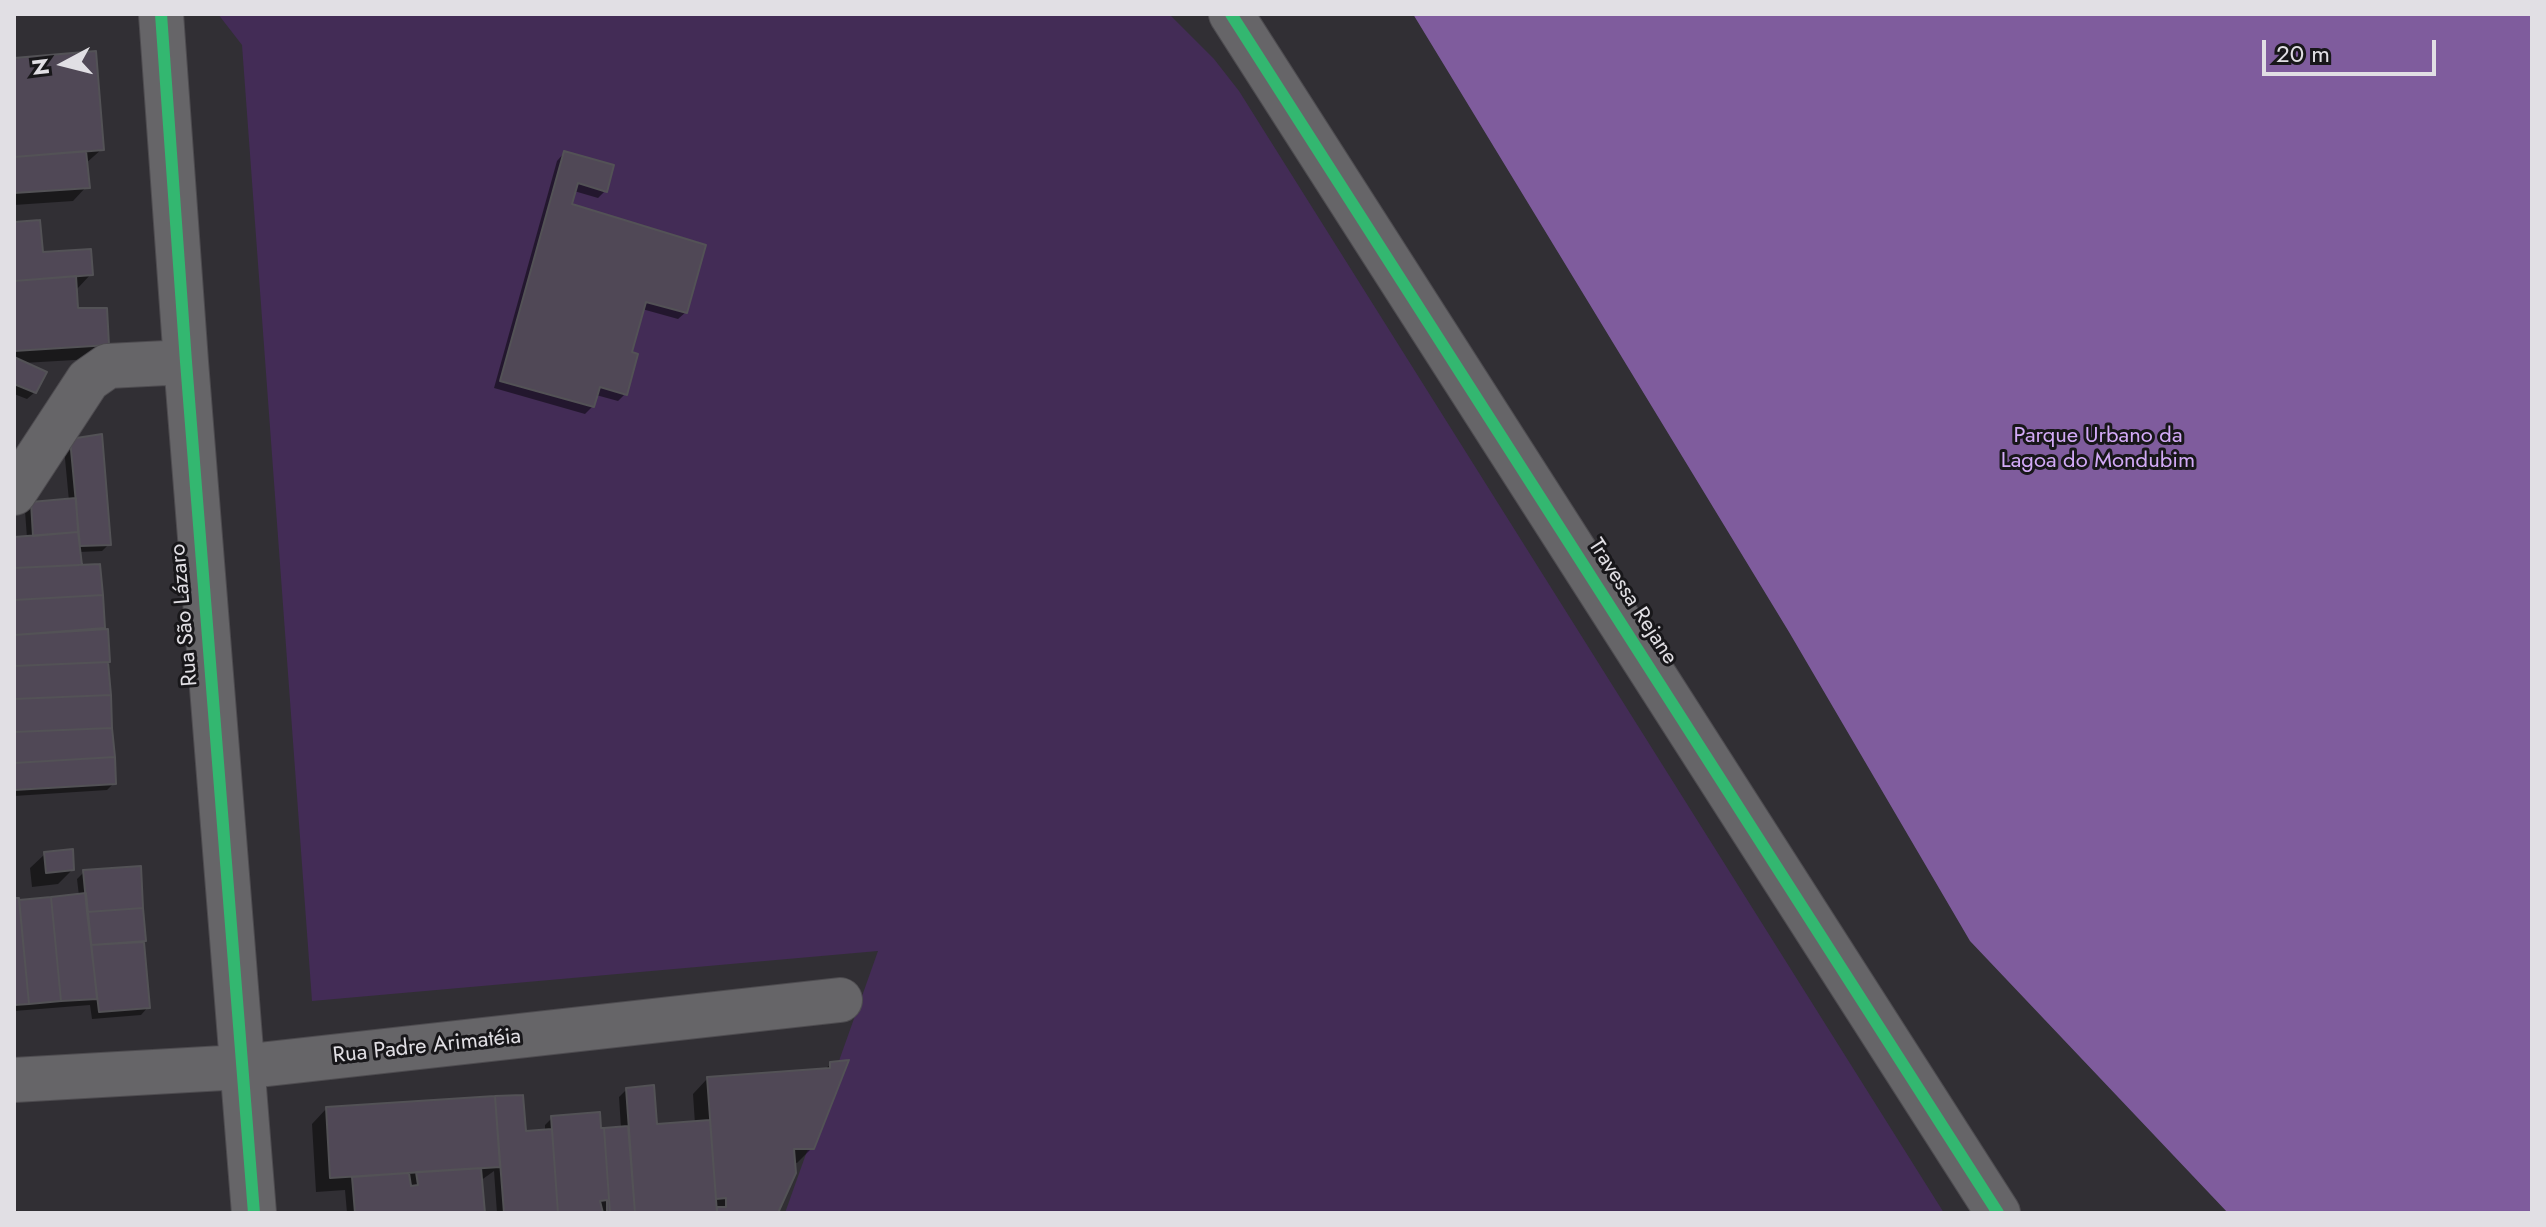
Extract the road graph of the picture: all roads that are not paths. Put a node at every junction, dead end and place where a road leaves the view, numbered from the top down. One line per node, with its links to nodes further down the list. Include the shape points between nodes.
1 (161, 14): 3 (street, Rua São Lázaro)
2 (1231, 14): 9 (street, Travessa Rejane)
3 (186, 362): 4 (street, via 108,366 88,380); 6 (street, Rua São Lázaro)
4 (14, 493)
5 (840, 1000): 6 (street, Rua Padre Arimatéia)
6 (241, 1067): 7 (street, Rua Padre Arimatéia); 8 (street, Rua São Lázaro)
7 (14, 1080)
8 (254, 1213)
9 (1998, 1213)

